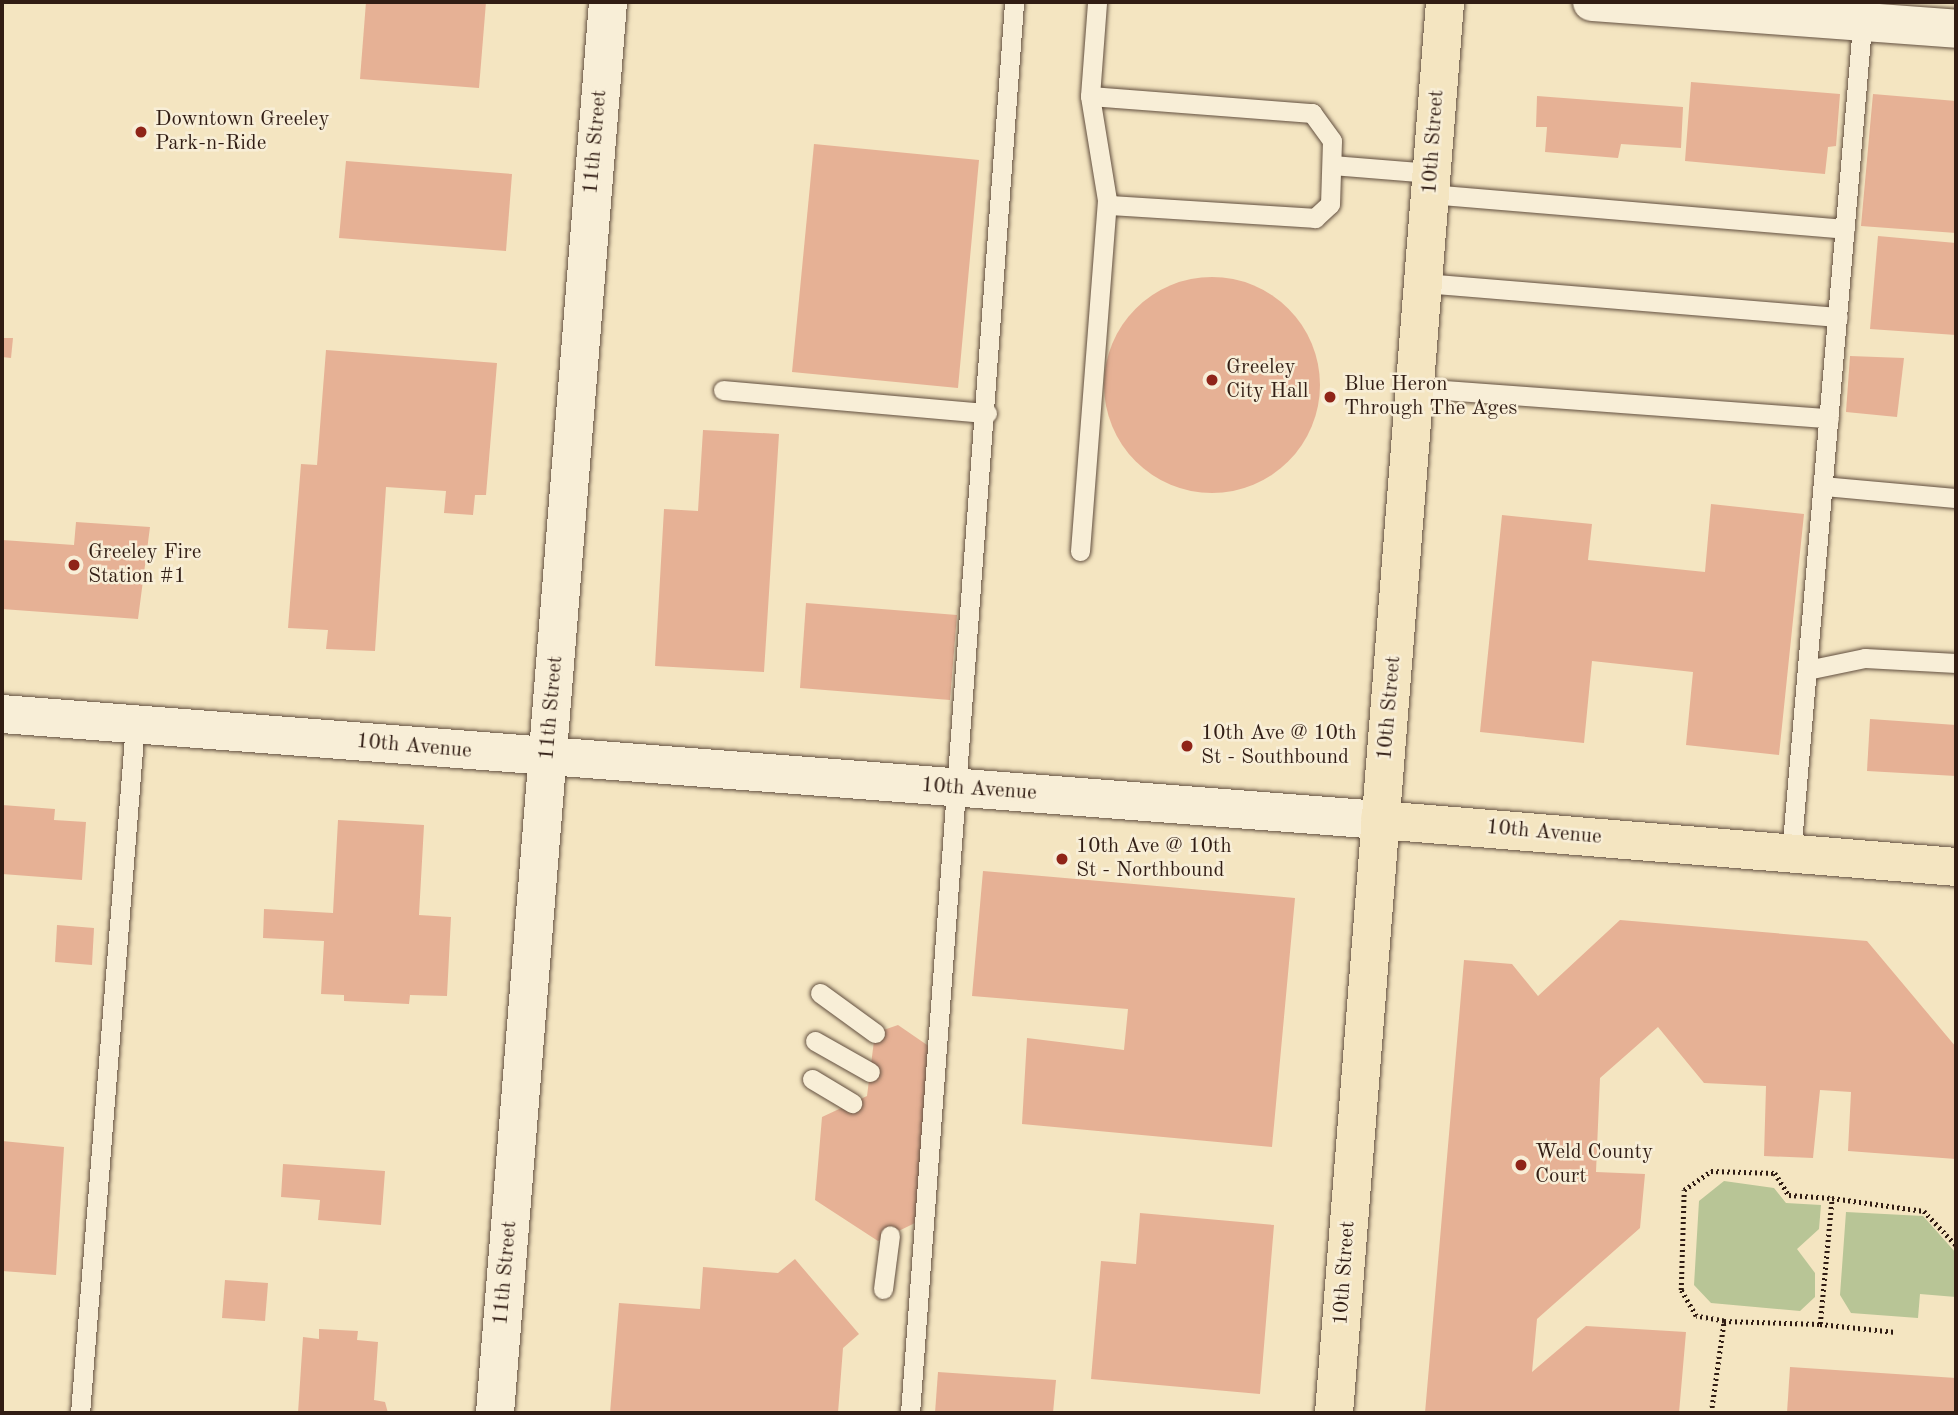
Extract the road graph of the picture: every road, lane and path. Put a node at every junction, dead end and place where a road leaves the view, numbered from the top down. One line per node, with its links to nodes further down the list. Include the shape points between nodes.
1 (608, 2): 26 (street, 11th Street)
2 (1014, 2): 17 (lane)
3 (1097, 2): 8 (lane)
4 (1444, 2): 10 (main road, 10th Street)
5 (1592, 2): 6 (street)
6 (1863, 12): 7 (street); 12 (lane)
7 (1956, 29)
8 (1090, 96): 9 (lane, via 1312,113 1330,133); 11 (lane)
9 (1332, 165): 10 (lane); 11 (lane, via 1331,204 1315,218)
10 (1431, 183): 12 (lane); 13 (main road, 10th Street)
11 (1107, 205): 21 (lane)
12 (1845, 229): 14 (lane)
13 (1424, 283): 14 (lane); 15 (main road, 10th Street)
14 (1838, 317): 18 (lane)
15 (1416, 388): 18 (lane); 28 (main road, 10th Street)
16 (723, 390): 17 (lane)
17 (987, 413): 27 (lane)
18 (1829, 418): 19 (lane)
19 (1823, 486): 20 (lane); 23 (lane)
20 (1956, 498)
21 (1080, 551)
22 (1956, 663): 23 (lane, via 1865,658)
23 (1807, 670): 29 (lane)
24 (2, 714): 25 (street, 10th Avenue)
25 (135, 725): 26 (street, 10th Avenue); 44 (lane)
26 (548, 757): 27 (street, 10th Avenue); 45 (street, 11th Street)
27 (958, 788): 28 (street, 10th Avenue); 46 (lane)
28 (1380, 820): 29 (main road, 10th Avenue); 47 (main road, 10th Street)
29 (1791, 854): 30 (main road, 10th Avenue)
30 (1956, 867)
31 (820, 993): 32 (lane)
32 (875, 1033)
33 (816, 1041): 34 (lane)
34 (870, 1072)
35 (812, 1079): 36 (lane)
36 (852, 1103)
37 (1832, 1198): 39 (path, via 1924,1211); 41 (path, via 1789,1195 1775,1173 1711,1171 1684,1190 1681,1290 1696,1316); 42 (path)
38 (890, 1235): 40 (lane)
39 (1956, 1245)
40 (883, 1289)
41 (1724, 1321): 42 (path); 48 (path)
42 (1820, 1324): 43 (path)
43 (1896, 1332)
44 (80, 1413)
45 (495, 1413)
46 (910, 1413)
47 (1334, 1413)
48 (1711, 1413)

